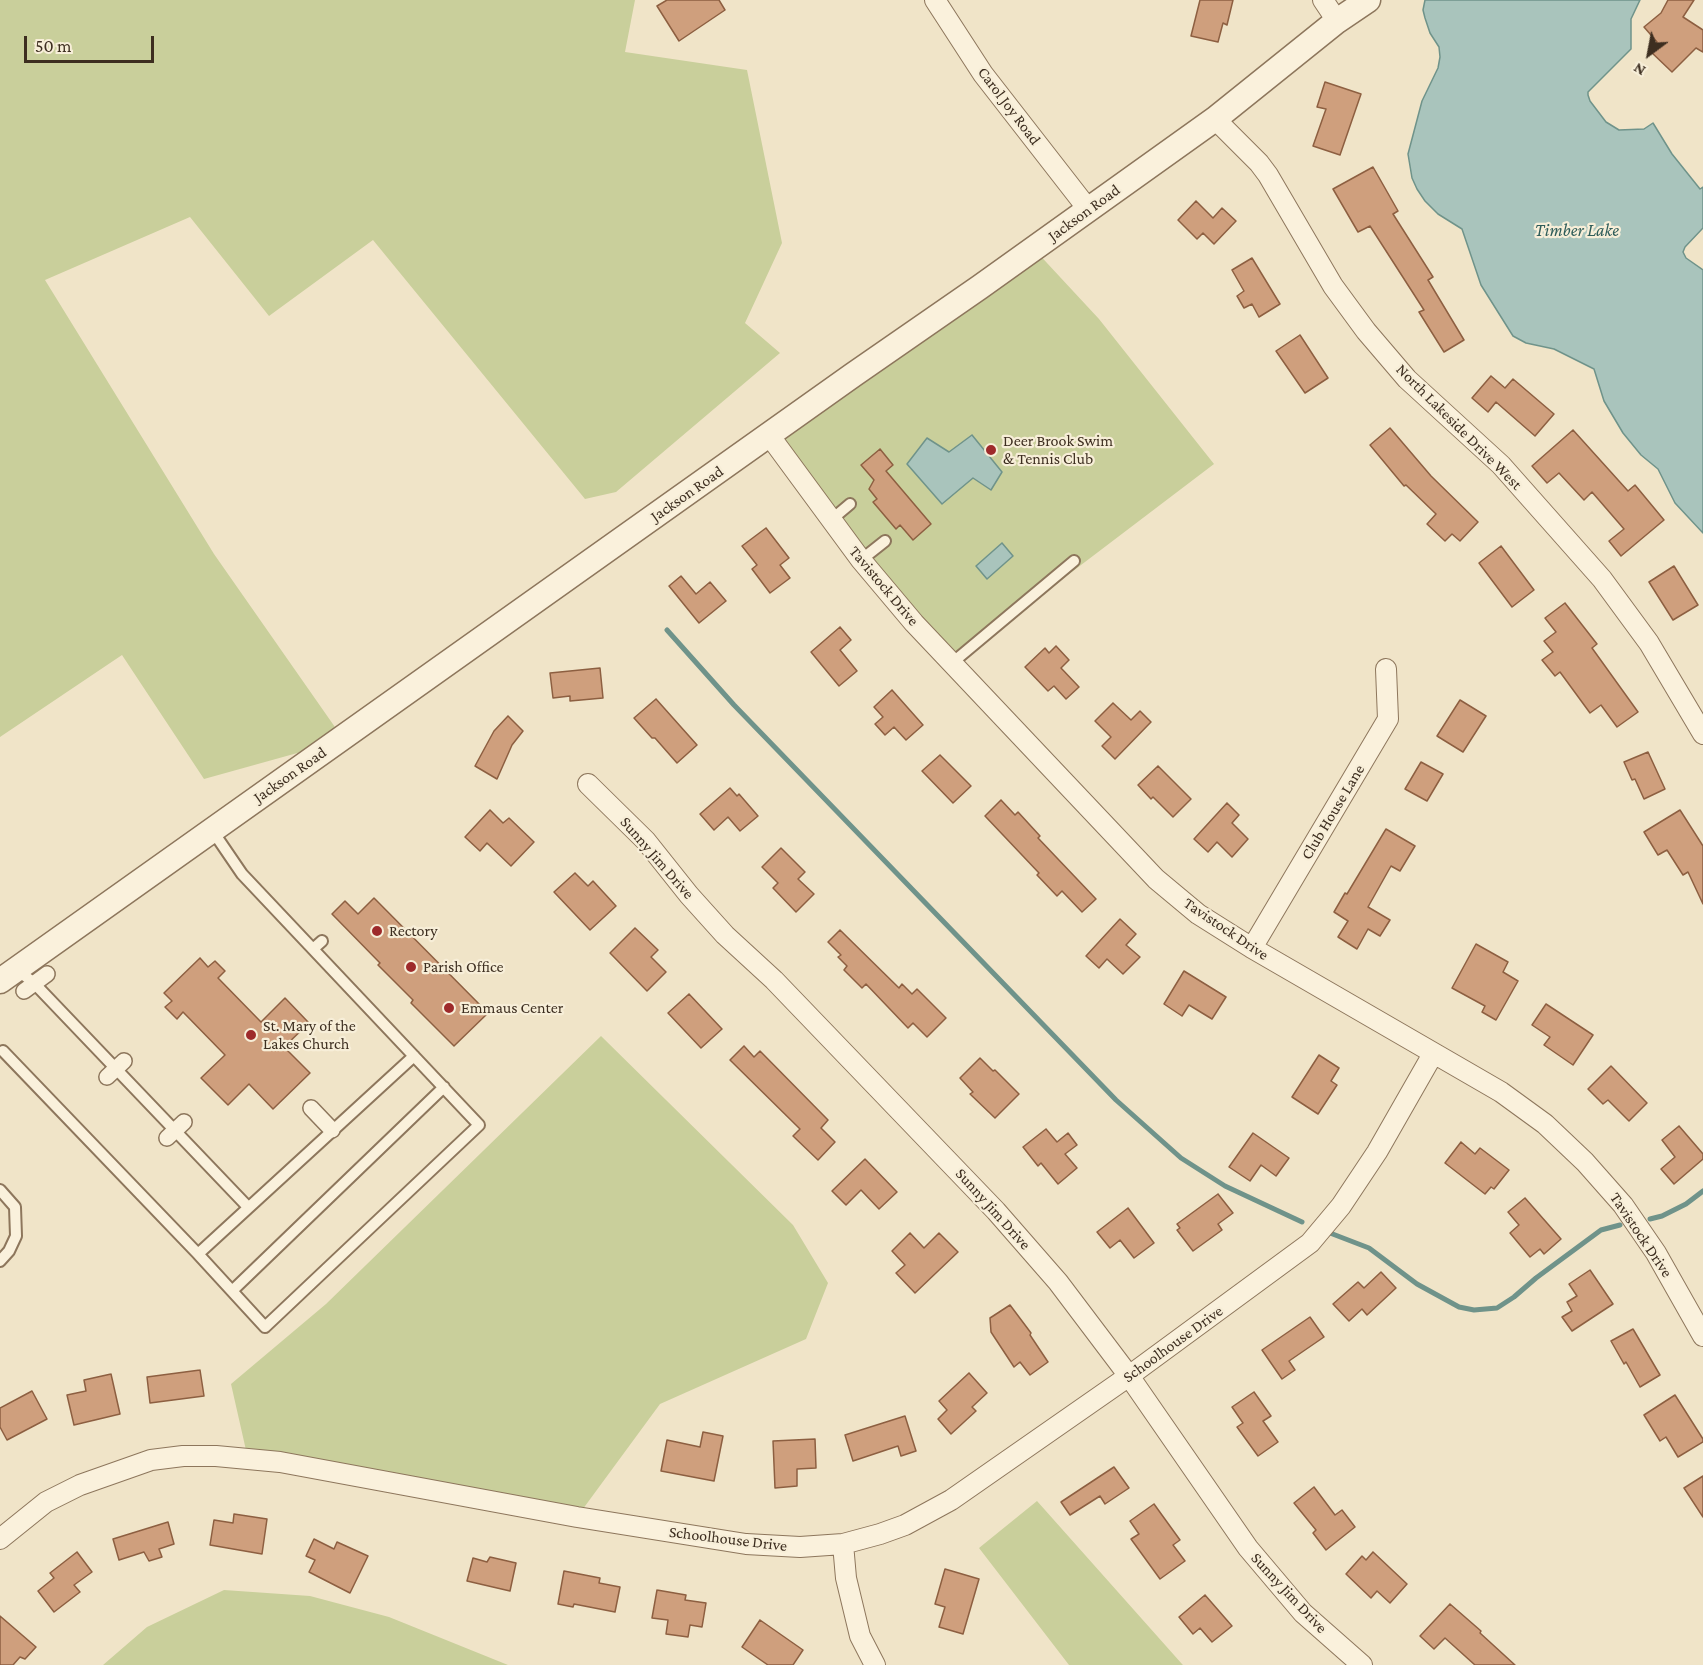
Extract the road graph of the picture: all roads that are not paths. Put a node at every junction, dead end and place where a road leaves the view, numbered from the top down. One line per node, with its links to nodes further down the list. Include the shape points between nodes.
1 (935, 0): 6 (street, Carol Joy Road, via 983,74)
2 (1323, 0): 4 (street)
3 (1368, 0): 4 (street, Jackson Road)
4 (1337, 21): 5 (street, Jackson Road)
5 (1215, 119): 6 (street, Jackson Road); 15 (street, North Lakeside Drive West, via 1268,175 1333,286 1366,331 1407,379 1501,465 1602,579 1649,643)
6 (1088, 209): 7 (street, Jackson Road)
7 (769, 435): 9 (street, Tavistock Drive); 17 (street, Jackson Road)
8 (850, 504): 9 (lane)
9 (831, 520): 11 (street, Tavistock Drive)
10 (885, 541): 11 (lane)
11 (861, 560): 13 (street, Tavistock Drive)
12 (1074, 561): 13 (lane)
13 (952, 663): 19 (street, Tavistock Drive, via 1156,879 1198,914)
14 (1386, 669): 19 (street, Club House Lane, via 1388,719)
15 (1703, 734)
16 (588, 783): 35 (street, Sunny Jim Drive, via 646,841 725,935 774,980 996,1210 1058,1282)
17 (212, 830): 20 (lane, via 242,874); 22 (street, Jackson Road)
18 (322, 941): 20 (lane)
19 (1252, 948): 24 (street, Tavistock Drive)
20 (313, 949): 25 (lane)
21 (48, 974): 22 (street)
22 (19, 981): 30 (lane, via 116,1069)
23 (3, 1052): 31 (lane)
24 (1433, 1054): 34 (street, Tavistock Drive, via 1501,1092 1545,1124 1605,1183 1656,1253); 35 (street, Schoolhouse Drive, via 1377,1152 1341,1206 1310,1243)
25 (414, 1056): 26 (lane); 28 (lane)
26 (444, 1088): 33 (lane); 33 (lane, via 479,1125 265,1327)
27 (311, 1108): 28 (street)
28 (332, 1130): 30 (lane)
29 (0, 1190): 32 (lane, via 15,1207 16,1236)
30 (248, 1207): 31 (lane)
31 (198, 1254): 33 (lane)
32 (0, 1261)
33 (232, 1291)
34 (1703, 1336)
35 (1130, 1376): 37 (street, Schoolhouse Drive, via 930,1513); 39 (street, Sunny Jim Drive, via 1248,1548 1303,1613)
36 (0, 1539): 37 (street, Schoolhouse Drive, via 46,1502 80,1485 151,1461 216,1456 280,1462 746,1544)
37 (843, 1544): 38 (street, via 846,1578 860,1636)
38 (875, 1665)
39 (1362, 1665)

